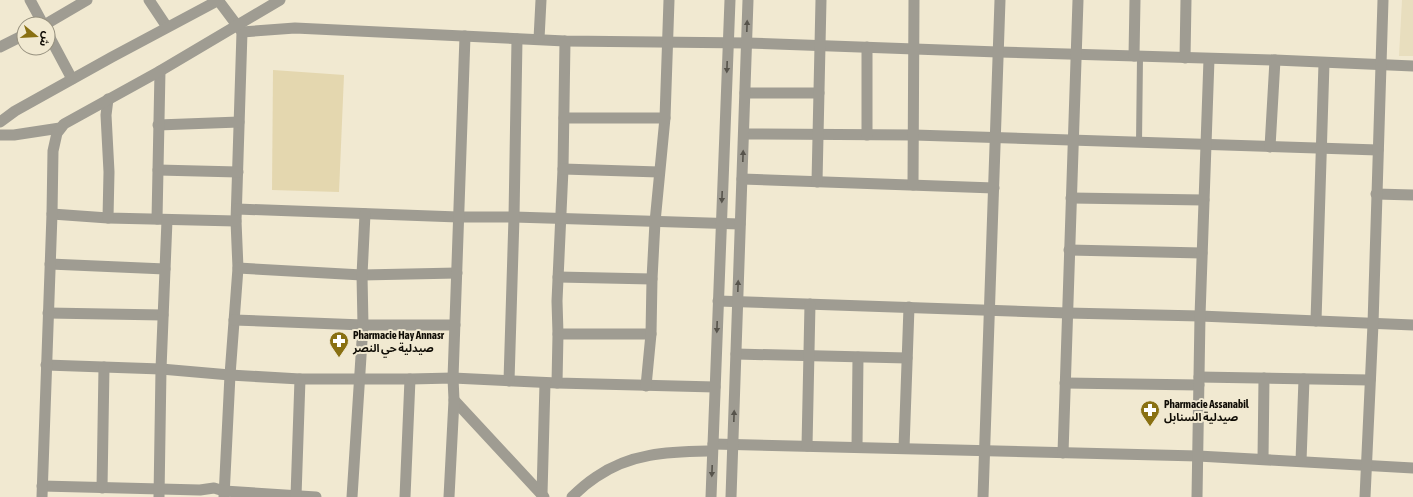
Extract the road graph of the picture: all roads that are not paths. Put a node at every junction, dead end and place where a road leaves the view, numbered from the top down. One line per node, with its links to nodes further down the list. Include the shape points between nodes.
1 (30, 0): 17 (street)
2 (87, 0): 18 (street)
3 (149, 0): 19 (street)
4 (218, 0): 19 (street); 20 (street)
5 (280, 0): 20 (street)
6 (541, 0): 24 (street)
7 (669, 0): 26 (street)
8 (730, 0): 27 (street)
9 (748, 0): 28 (street, one-way to 9)
10 (821, 0): 29 (street)
11 (914, 0): 32 (street)
12 (1000, 0): 34 (street)
13 (1078, 0): 35 (street)
14 (1135, 0): 36 (street)
15 (1186, 0): 37 (street)
16 (1383, 0): 41 (street)
17 (39, 16)
18 (56, 18)
19 (167, 27): 44 (street)
20 (239, 28): 21 (street); 43 (street); 51 (street)
21 (465, 36): 23 (street); 81 (street)
22 (16, 39): 30 (street)
23 (516, 39): 24 (street); 82 (street)
24 (539, 39): 25 (street)
25 (566, 41): 26 (street); 48 (street)
26 (667, 42): 27 (street); 49 (street)
27 (728, 43): 28 (street); 88 (street, one-way to 88)
28 (747, 43): 29 (street); 45 (street)
29 (820, 45): 31 (street); 46 (street)
30 (0, 47)
31 (867, 47): 32 (street); 57 (street)
32 (913, 48): 34 (street); 58 (street)
33 (56, 49): 44 (street)
34 (998, 52): 35 (street); 59 (street)
35 (1076, 54): 36 (street); 60 (street)
36 (1137, 56): 37 (street); 61 (lane)
37 (1185, 58): 38 (street)
38 (1209, 59): 39 (street); 62 (street)
39 (1275, 60): 40 (street); 63 (street)
40 (1324, 63): 41 (street); 64 (street)
41 (1380, 64): 42 (street); 65 (street)
42 (1413, 66)
43 (160, 71): 47 (street); 52 (street)
44 (72, 79): 50 (street)
45 (745, 93): 46 (street); 54 (street)
46 (819, 93): 56 (street)
47 (108, 99): 53 (street); 83 (street)
48 (564, 118): 49 (street); 66 (street)
49 (665, 118): 69 (street)
50 (0, 122)
51 (239, 122): 52 (street); 68 (street)
52 (158, 125): 67 (street)
53 (60, 128): 55 (street); 79 (street, via 53,146)
54 (744, 134): 56 (street); 70 (street, one-way to 54)
55 (0, 135)
56 (818, 135): 57 (street); 71 (street)
57 (866, 135): 58 (street)
58 (914, 135): 59 (street); 72 (street)
59 (995, 138): 60 (street); 73 (street)
60 (1073, 140): 61 (street); 76 (street)
61 (1139, 143): 62 (street)
62 (1206, 145): 63 (street); 77 (street)
63 (1270, 147): 64 (street)
64 (1321, 149): 65 (street); 109 (street)
65 (1378, 150): 74 (street)
66 (563, 169): 69 (street); 84 (street)
67 (158, 170): 68 (street); 85 (street)
68 (238, 172): 78 (street)
69 (659, 172): 87 (street)
70 (742, 179): 71 (street); 89 (street)
71 (817, 182): 72 (street)
72 (913, 186): 73 (street)
73 (994, 188): 103 (street)
74 (1376, 194): 75 (street); 111 (street)
75 (1413, 195)
76 (1071, 198): 77 (street); 90 (street)
77 (1204, 200): 91 (street)
78 (237, 209): 80 (street); 86 (street)
79 (52, 214): 83 (street); 92 (street)
80 (364, 214): 81 (street); 96 (street)
81 (458, 217): 82 (street); 95 (street)
82 (514, 217): 84 (street); 131 (street)
83 (108, 218): 85 (street)
84 (561, 218): 87 (street); 97 (street)
85 (162, 220): 86 (street); 94 (street)
86 (236, 221): 93 (street)
87 (655, 222): 88 (street); 98 (street)
88 (721, 223): 89 (street); 99 (street)
89 (740, 224): 100 (street, one-way to 89)
90 (1069, 250): 91 (street); 105 (street)
91 (1202, 253): 107 (street)
92 (50, 264): 94 (street); 104 (street)
93 (238, 268): 96 (street); 108 (street)
94 (165, 269): 106 (street)
95 (457, 273): 96 (street); 112 (street)
96 (362, 275): 110 (street)
97 (558, 277): 98 (street); 114 (street)
98 (652, 279): 115 (street)
99 (718, 301): 100 (street); 137 (street, one-way to 137)
100 (738, 302): 101 (street); 116 (street)
101 (810, 304): 102 (street); 117 (street)
102 (909, 307): 103 (street); 119 (street)
103 (989, 311): 105 (street); 144 (street)
104 (48, 313): 106 (street); 120 (street)
105 (1067, 313): 107 (street); 135 (street)
106 (163, 315): 122 (street)
107 (1200, 316): 109 (street); 132 (street)
108 (234, 320): 110 (street); 123 (street)
109 (1316, 321): 111 (street)
110 (363, 324): 112 (street); 124 (street)
111 (1373, 324): 113 (street); 130 (street)
112 (455, 325): 125 (street)
113 (1413, 325)
114 (558, 334): 115 (street); 134 (street)
115 (651, 334): 136 (street)
116 (736, 354): 117 (street); 139 (street, one-way to 116)
117 (809, 356): 118 (street); 140 (street)
118 (858, 357): 119 (street); 141 (street)
119 (907, 358): 143 (street)
120 (46, 365): 121 (street); 152 (street)
121 (104, 367): 122 (street); 151 (street)
122 (161, 369): 123 (street); 153 (street)
123 (230, 375): 128 (street); 154 (street)
124 (360, 378): 128 (street); 129 (street); 158 (street)
125 (453, 378): 129 (street); 131 (street); 138 (street)
126 (1264, 378): 127 (street); 132 (street); 147 (street)
127 (1304, 378): 130 (street); 148 (street)
128 (300, 379): 155 (street)
129 (410, 379): 159 (street)
130 (1370, 380): 149 (street)
131 (509, 381): 133 (street)
132 (1199, 381): 135 (street); 146 (street)
133 (545, 383): 134 (street); 156 (street)
134 (557, 383): 136 (street)
135 (1065, 383): 145 (street)
136 (646, 386): 137 (street)
137 (715, 387): 142 (street)
138 (454, 400): 156 (street); 160 (street)
139 (733, 444): 140 (street); 142 (street); 163 (street)
140 (807, 446): 141 (street)
141 (857, 447): 143 (street)
142 (712, 448): 161 (street, via 639,457 596,477); 162 (street, one-way to 162)
143 (904, 448): 144 (street)
144 (985, 451): 145 (street); 164 (street)
145 (1063, 453): 146 (street)
146 (1198, 456): 147 (street); 165 (street)
147 (1263, 459): 148 (street)
148 (1302, 461): 149 (street)
149 (1366, 464): 150 (street); 166 (street)
150 (1413, 468)
151 (99, 491): 152 (street); 153 (street)
152 (42, 492)
153 (159, 493): 154 (street, via 214,488)
154 (224, 494): 155 (street)
155 (296, 496): 157 (street)
156 (543, 496)
157 (316, 497)
158 (352, 497)
159 (405, 497)
160 (449, 497)
161 (572, 497)
162 (711, 497)
163 (731, 497)
164 (984, 497)
165 (1197, 497)
166 (1365, 497)

